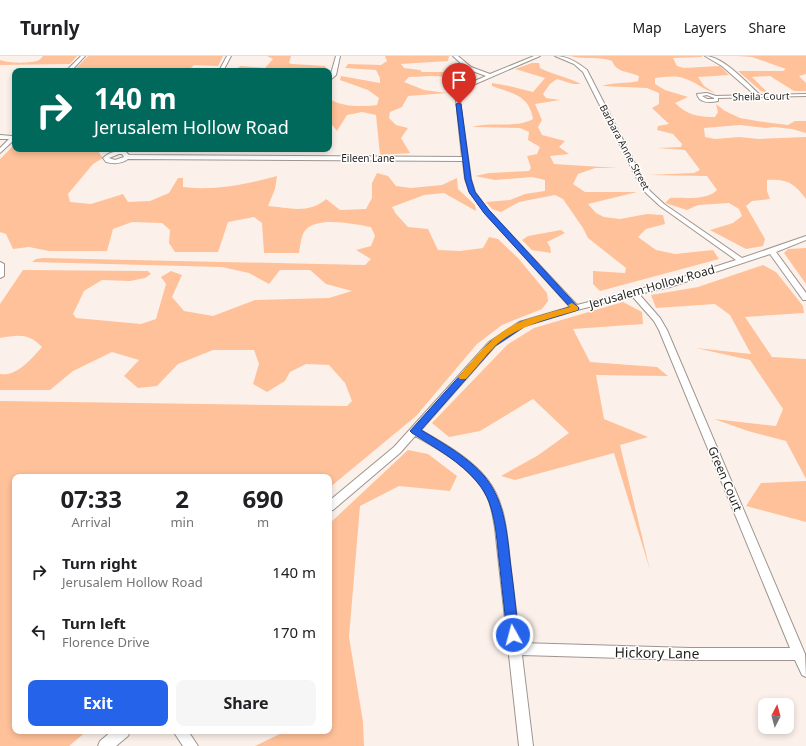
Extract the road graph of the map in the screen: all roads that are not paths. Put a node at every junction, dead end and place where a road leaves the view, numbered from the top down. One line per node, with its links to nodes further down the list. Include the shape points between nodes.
1 (83, 56): 8 (street)
2 (229, 56): 9 (street)
3 (338, 56): 11 (street)
4 (455, 56): 10 (street, via 469,68)
5 (538, 56): 10 (street)
6 (557, 56): 25 (street, Barbara Anne Street, via 576,63 585,71 648,192 662,205)
7 (707, 56): 13 (street, via 724,65)
8 (71, 68)
9 (223, 68)
10 (490, 76): 22 (street, via 466,87 458,96)
11 (332, 77)
12 (806, 95): 13 (street, Sheila Court)
13 (759, 96): 14 (street, Sheila Court)
14 (716, 97)
15 (0, 137): 16 (street)
16 (12, 137)
17 (12, 139): 18 (street)
18 (0, 151)
19 (245, 152): 21 (street)
20 (126, 157): 21 (street, Eileen Lane)
21 (242, 158): 22 (street, Eileen Lane)
22 (465, 159): 30 (street, via 469,187 478,200)
23 (806, 238): 24 (street, Jerusalem Hollow Road)
24 (772, 251): 25 (street, Jerusalem Hollow Road); 29 (street)
25 (741, 261): 28 (street, Jerusalem Hollow Road)
26 (0, 264): 27 (street)
27 (0, 276)
28 (634, 293): 30 (street, Jerusalem Hollow Road); 34 (street, Green Court, via 663,330)
29 (806, 298)
30 (575, 308): 31 (street, Jerusalem Hollow Road, via 522,324 492,344)
31 (415, 431): 32 (street, Jerusalem Hollow Road, via 397,450); 33 (street, via 458,459 481,480 490,493 497,510 501,533)
32 (332, 504)
33 (515, 649): 34 (street, Hickory Lane); 40 (street)
34 (799, 654): 35 (street, Green Court)
35 (806, 671)
36 (119, 734): 38 (street)
37 (182, 734): 39 (street)
38 (105, 746)
39 (191, 746)
40 (526, 746)

